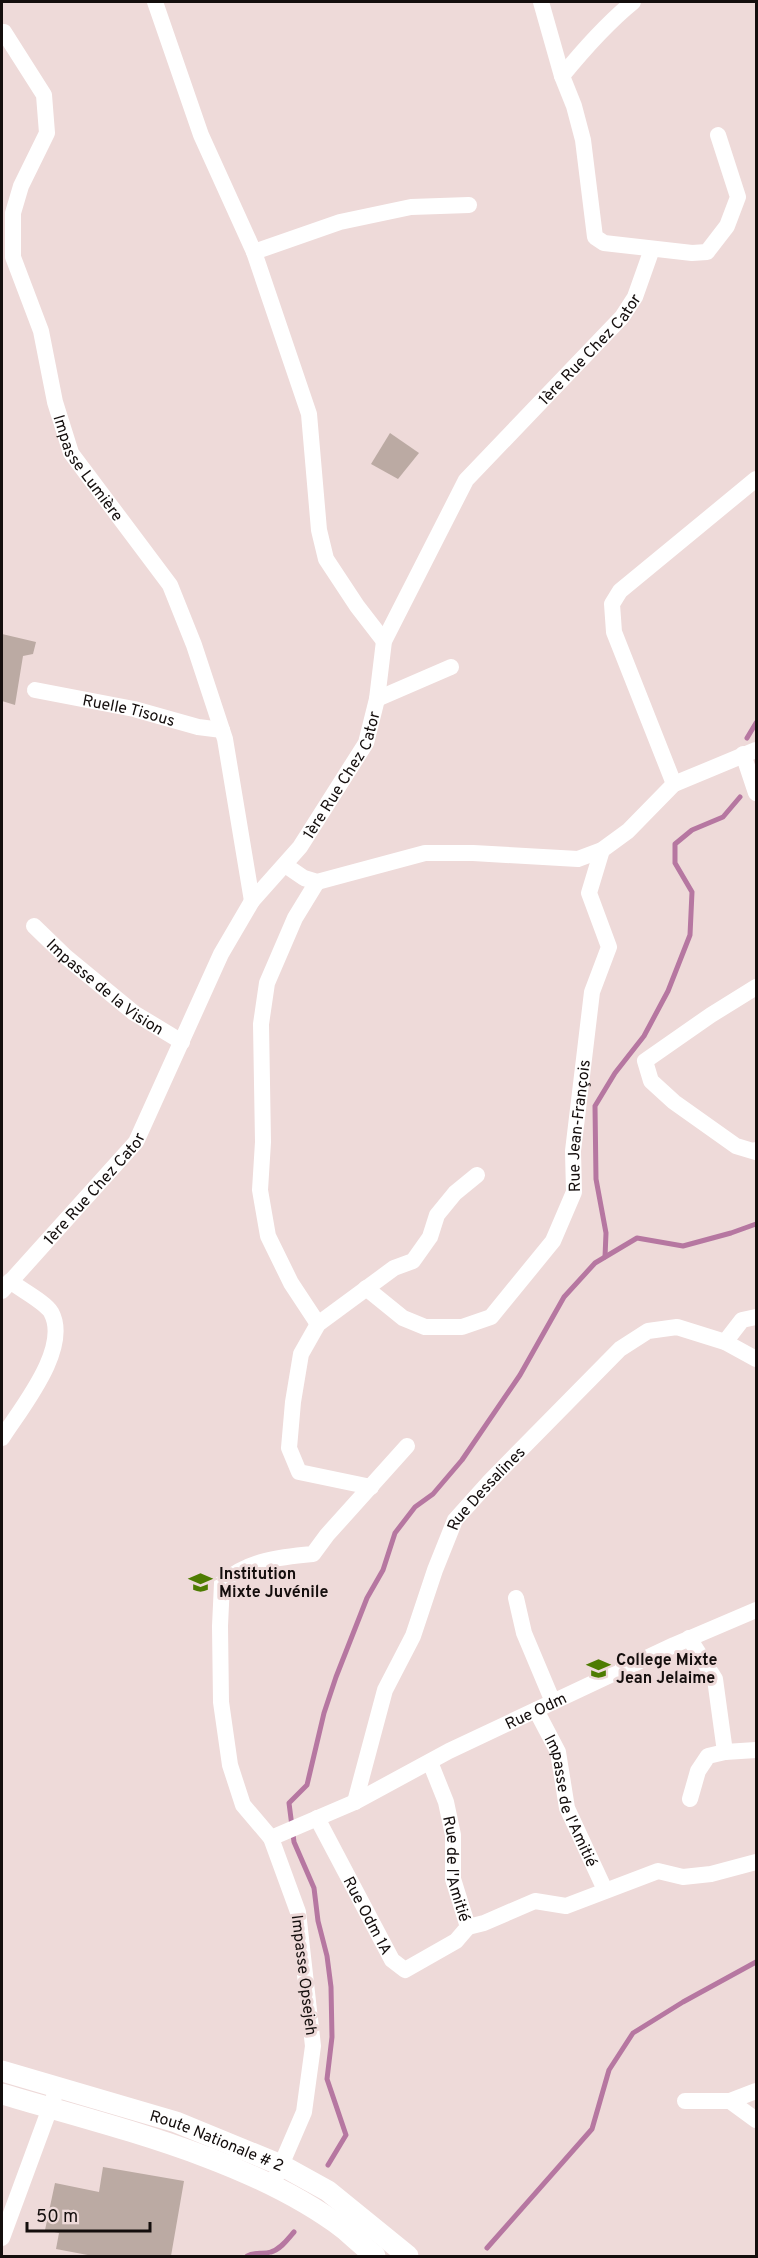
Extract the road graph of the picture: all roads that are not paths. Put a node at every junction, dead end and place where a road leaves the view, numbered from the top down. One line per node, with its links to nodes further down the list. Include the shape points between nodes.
1 (155, 2): 9 (street, via 201,135)
2 (541, 2): 5 (street)
3 (633, 2): 5 (street, via 585,47)
4 (3, 32): 15 (street, Impasse Lumière, via 44,95 47,133 21,186 13,213 13,257 41,331 55,402 71,453 170,585)
5 (562, 76): 8 (street, via 583,140 595,237 604,243)
6 (718, 135): 8 (street, via 738,197 727,226 707,252)
7 (469, 204): 9 (street, via 411,207 350,220)
8 (652, 249): 11 (street, 1ère Rue Chez Cator, via 635,297 622,317 466,480)
9 (254, 252): 11 (street, via 309,414 319,530 326,559)
10 (756, 478): 17 (street, via 620,591 612,604 614,632)
11 (384, 641): 14 (street, 1ère Rue Chez Cator)
12 (451, 667): 14 (street)
13 (35, 690): 15 (street, Ruelle Tisous)
14 (376, 699): 20 (street, 1ère Rue Chez Cator, via 366,742)
15 (222, 730): 22 (street, Impasse Lumière)
16 (750, 752): 17 (street); 18 (street)
17 (674, 784): 19 (street, via 628,831)
18 (756, 793)
19 (602, 850): 21 (street, via 578,859 425,853); 29 (street, Rue Jean-François, via 589,893 609,947 592,992 573,1151 574,1192 553,1241 491,1317 462,1327 425,1327 403,1318)
20 (285, 865): 21 (street); 22 (street, 1ère Rue Chez Cator)
21 (317, 882): 31 (street, via 295,918 267,983 261,1024 260,1190 268,1236 291,1283)
22 (252, 901): 25 (street, 1ère Rue Chez Cator, via 221,954)
23 (34, 926): 25 (street, Impasse de la Vision, via 134,1013)
24 (756, 987): 26 (street, via 645,1061 651,1081 674,1102 736,1146)
25 (182, 1042): 28 (street, 1ère Rue Chez Cator, via 136,1142)
26 (756, 1150)
27 (477, 1175): 29 (street, via 437,1215 430,1237 413,1261 394,1268)
28 (6, 1286): 34 (street, via 50,1311 55,1343 51,1361)
29 (366, 1288): 31 (street)
30 (756, 1317): 32 (street, via 742,1320)
31 (318, 1324): 36 (street, via 301,1354 289,1448 299,1472)
32 (725, 1342): 33 (street, Rue Dessalines); 46 (street, Rue Dessalines, via 677,1327 648,1331 620,1349 455,1520 413,1636 385,1690)
33 (756, 1359)
34 (2, 1438)
35 (407, 1446): 36 (street, Impasse Opsejeh)
36 (370, 1487): 48 (street, Impasse Opsejeh, via 314,1554 272,1558 233,1573 222,1583 221,1702 230,1765 243,1805)
37 (516, 1598): 40 (street, via 524,1633)
38 (756, 1610): 39 (street, Rue Odm)
39 (689, 1638): 40 (street, Rue Odm); 43 (street, via 715,1679)
40 (553, 1702): 41 (street, Rue Odm)
41 (536, 1710): 44 (street, Rue Odm); 50 (street, Impasse de l'Amitié, via 558,1752 567,1808)
42 (756, 1750): 43 (street)
43 (725, 1752): 45 (street, via 708,1756 698,1771)
44 (430, 1762): 46 (street, Rue Odm); 51 (street, Rue de l'Amitié, via 446,1802 453,1835 453,1879)
45 (690, 1799)
46 (355, 1802): 47 (street, Rue Odm)
47 (317, 1818): 48 (street, Rue Odm); 51 (street, Rue Odm 1A, via 392,1960 405,1970 456,1941)
48 (271, 1838): 60 (street, Impasse Opsejeh, via 298,1912 313,2046)
49 (756, 1862): 50 (street, Rue de l'Amitié, via 682,1877 658,1871)
50 (605, 1890): 51 (street, Rue de l'Amitié, via 566,1906 535,1900)
51 (468, 1927)
52 (2, 2071): 53 (main road, Route Nationale # 2)
53 (57, 2087): 58 (street); 60 (main road, Route Nationale # 2, via 176,2122)
54 (756, 2091): 57 (street)
55 (2, 2094): 58 (main road, Route Nationale # 2)
56 (685, 2101): 57 (street)
57 (729, 2101): 59 (street)
58 (50, 2109): 61 (main road, Route Nationale # 2, via 209,2159); 62 (street)
59 (756, 2120)
60 (291, 2170): 61 (street, Impasse Opsejeh); 64 (main road, Route Nationale # 2, via 328,2191)
61 (278, 2190): 63 (main road, Route Nationale # 2, via 344,2229)
62 (2, 2238)
63 (375, 2256)
64 (408, 2256)

